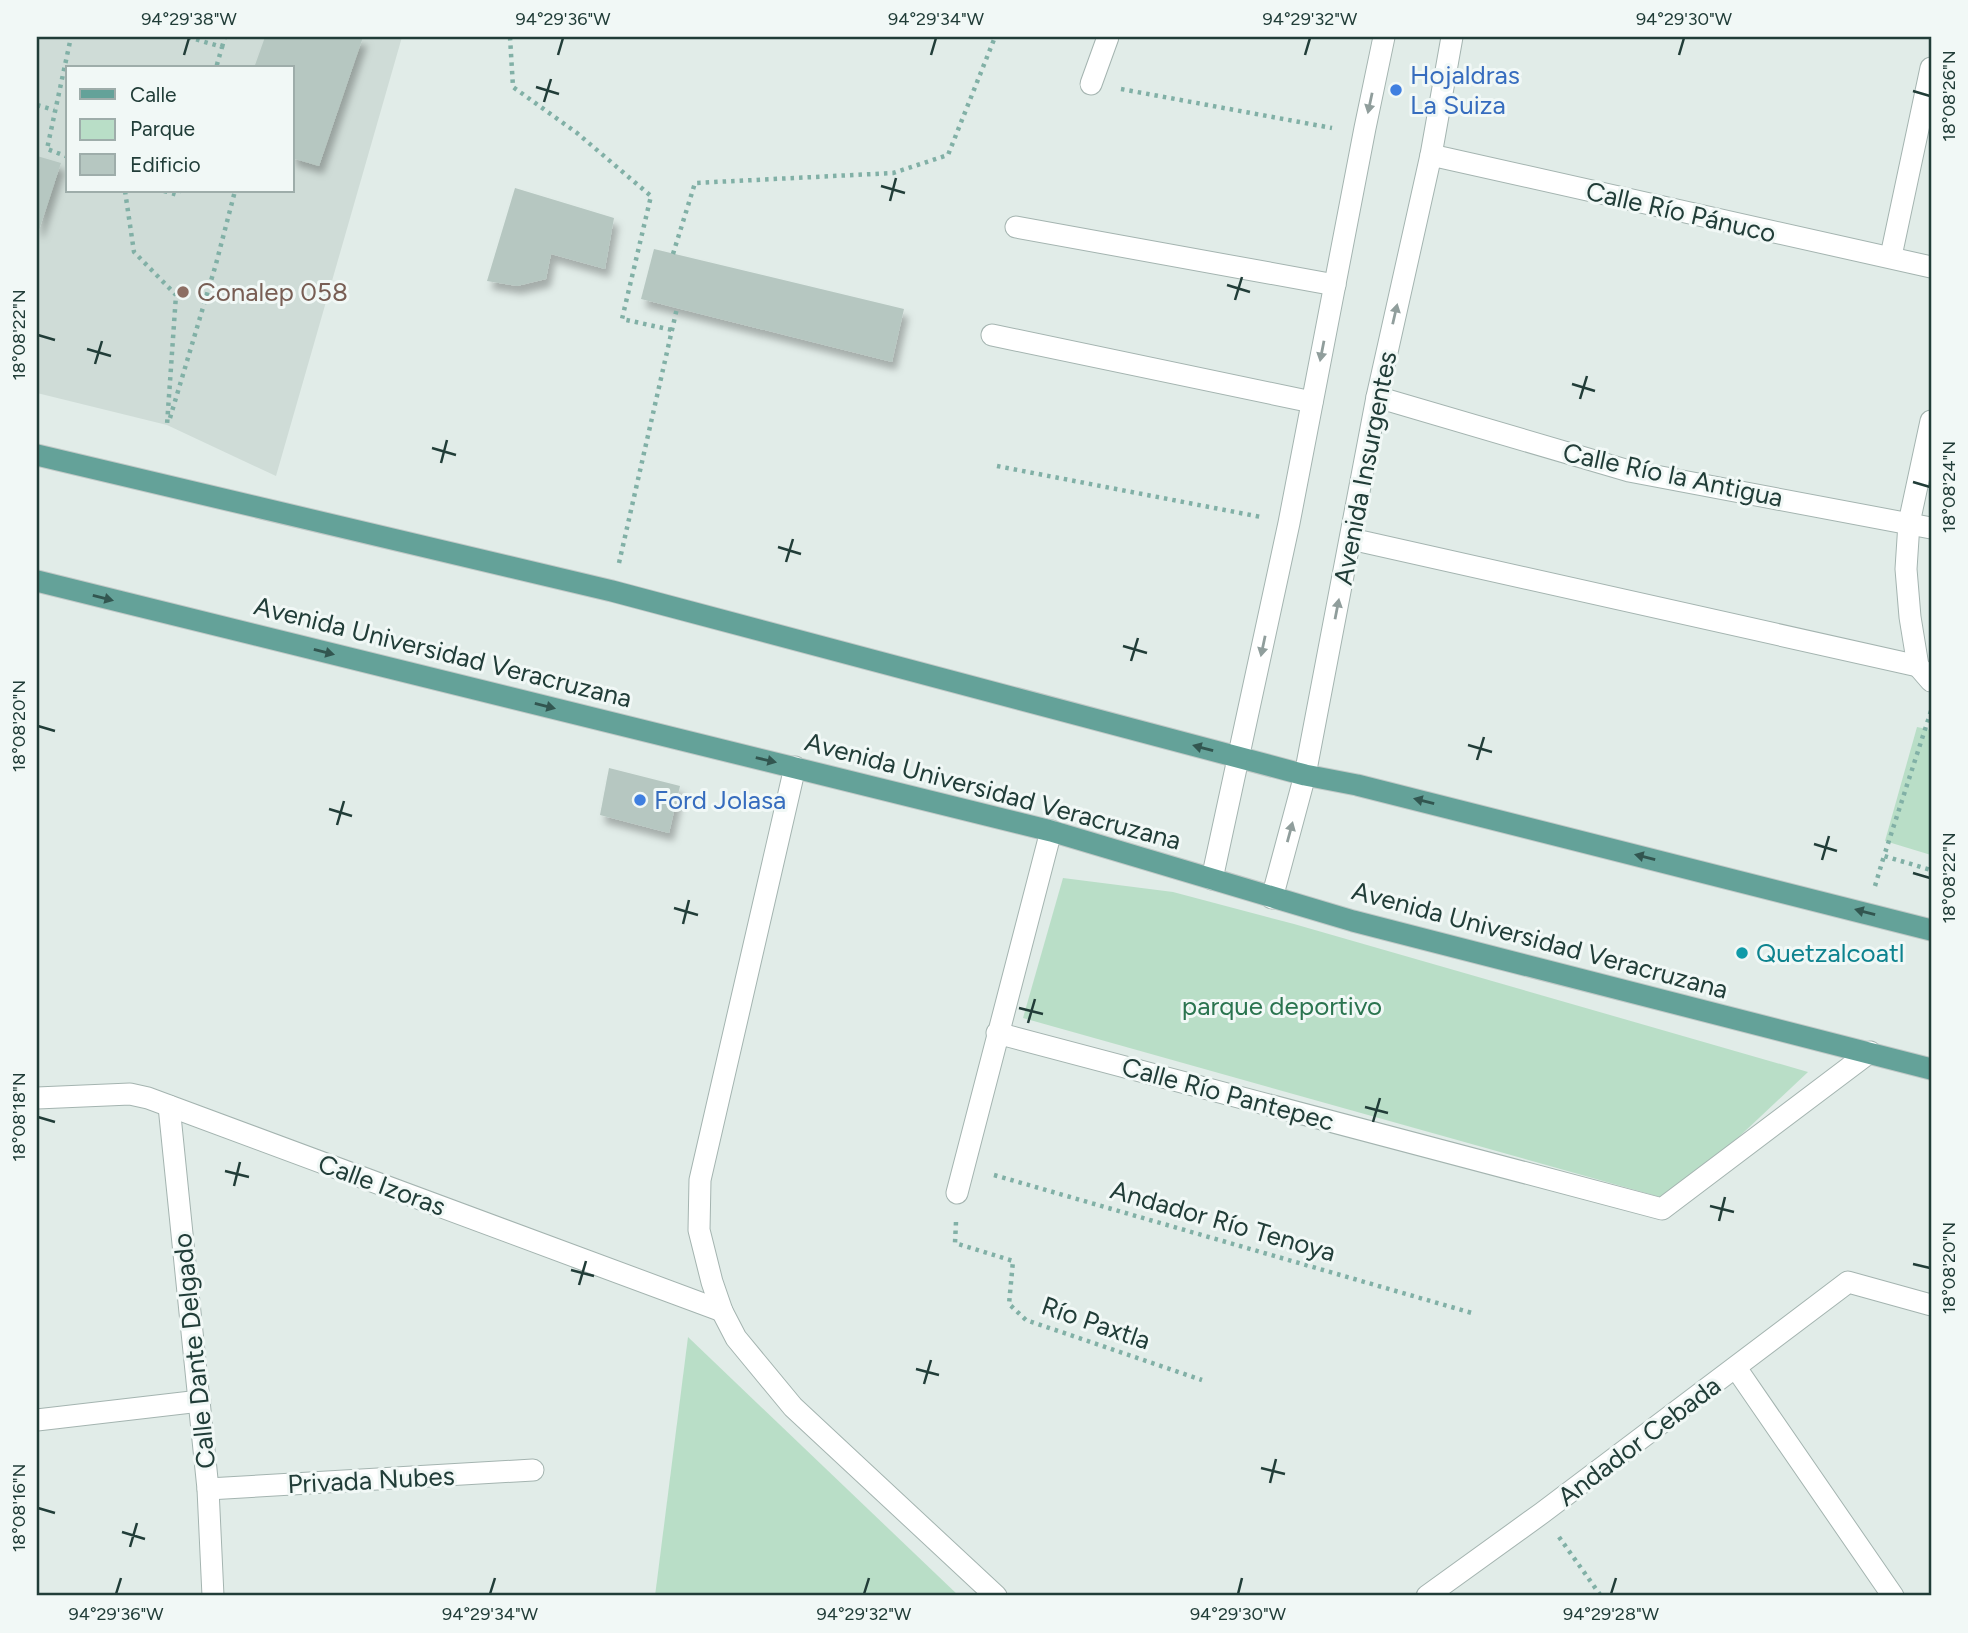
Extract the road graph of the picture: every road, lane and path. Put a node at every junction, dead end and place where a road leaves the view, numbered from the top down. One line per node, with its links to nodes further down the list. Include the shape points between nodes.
1 (71, 37): 14 (path)
2 (188, 37): 9 (path)
3 (225, 37): 9 (path)
4 (510, 37): 26 (path, via 513,87 578,133 652,196 622,318)
5 (996, 37): 21 (path, via 948,155 893,173 695,183)
6 (1108, 37): 12 (street)
7 (1384, 37): 24 (street, one-way to 24)
8 (1452, 37): 16 (street, Avenida Insurgentes)
9 (222, 47): 10 (path)
10 (217, 66)
11 (1931, 68): 22 (street)
12 (1091, 84): 15 (path)
13 (37, 105): 14 (path)
14 (54, 110): 17 (path, via 47,149)
15 (1344, 130)
16 (1431, 155): 22 (street, Calle Río Pánuco); 28 (street, Avenida Insurgentes, one-way to 16)
17 (66, 156)
18 (125, 192): 19 (path, via 134,252 176,295 167,425)
19 (235, 192)
20 (1016, 228): 24 (street)
21 (673, 254)
22 (1891, 256): 23 (street, Calle Río Pánuco)
23 (1931, 267)
24 (1335, 285): 29 (street, one-way to 29)
25 (677, 308): 26 (path)
26 (672, 330): 38 (path)
27 (992, 335): 29 (street)
28 (1377, 397): 34 (street, Calle Río la Antigua, via 1629,471); 36 (street, Avenida Insurgentes)
29 (1312, 402): 33 (street)
30 (1931, 421): 34 (street)
31 (37, 454): 38 (main road)
32 (997, 466): 33 (path)
33 (1289, 523): 41 (street, one-way to 41)
34 (1909, 523): 35 (street, Calle Río la Antigua); 39 (street, via 1910,618)
35 (1931, 528)
36 (1351, 539): 39 (street); 43 (street, Avenida Insurgentes, one-way to 36)
37 (37, 581): 42 (main road, Avenida Universidad Veracruzana, one-way to 42)
38 (612, 591): 41 (main road, one-way to 38)
39 (1925, 673)
40 (1931, 710): 45 (path, via 1884,856)
41 (1240, 758): 43 (main road); 46 (street)
42 (794, 767): 44 (main road, Avenida Universidad Veracruzana); 57 (street, via 700,1180 699,1230)
43 (1305, 775): 47 (street, Avenida Insurgentes, one-way to 43); 48 (main road, one-way to 43)
44 (1051, 831): 46 (main road, Avenida Universidad Veracruzana); 49 (street)
45 (1931, 870)
46 (1212, 879): 47 (main road, Avenida Universidad Veracruzana)
47 (1272, 898): 50 (main road, Avenida Universidad Veracruzana)
48 (1931, 930)
49 (997, 1033): 50 (street, Calle Río Pantepec, via 1662,1209); 54 (street)
50 (1870, 1052): 51 (main road, Avenida Universidad Veracruzana)
51 (1931, 1069)
52 (37, 1098): 53 (street, Calle Izoras, via 130,1094)
53 (169, 1106): 57 (street, Calle Izoras); 61 (street, Calle Dante Delgado)
54 (963, 1167): 55 (street); 58 (path, Andador Río Tenoya)
55 (957, 1193): 60 (path, Río Paxtla, via 955,1243 1013,1261 1009,1304 1026,1320)
56 (1931, 1305): 59 (street, Andador Cebada, via 1848,1282)
57 (722, 1311): 67 (street, via 736,1338 793,1408)
58 (1472, 1313)
59 (1736, 1368): 65 (street, Andador Cebada); 70 (street)
60 (1202, 1380)
61 (200, 1401): 62 (street); 64 (street, Calle Dante Delgado)
62 (37, 1420)
63 (533, 1470): 64 (street, Privada Nubes)
64 (208, 1489): 66 (street, Calle Dante Delgado)
65 (1542, 1513): 68 (street, Andador Cebada); 69 (path)
66 (213, 1596)
67 (996, 1596)
68 (1427, 1596)
69 (1601, 1596)
70 (1893, 1596)

